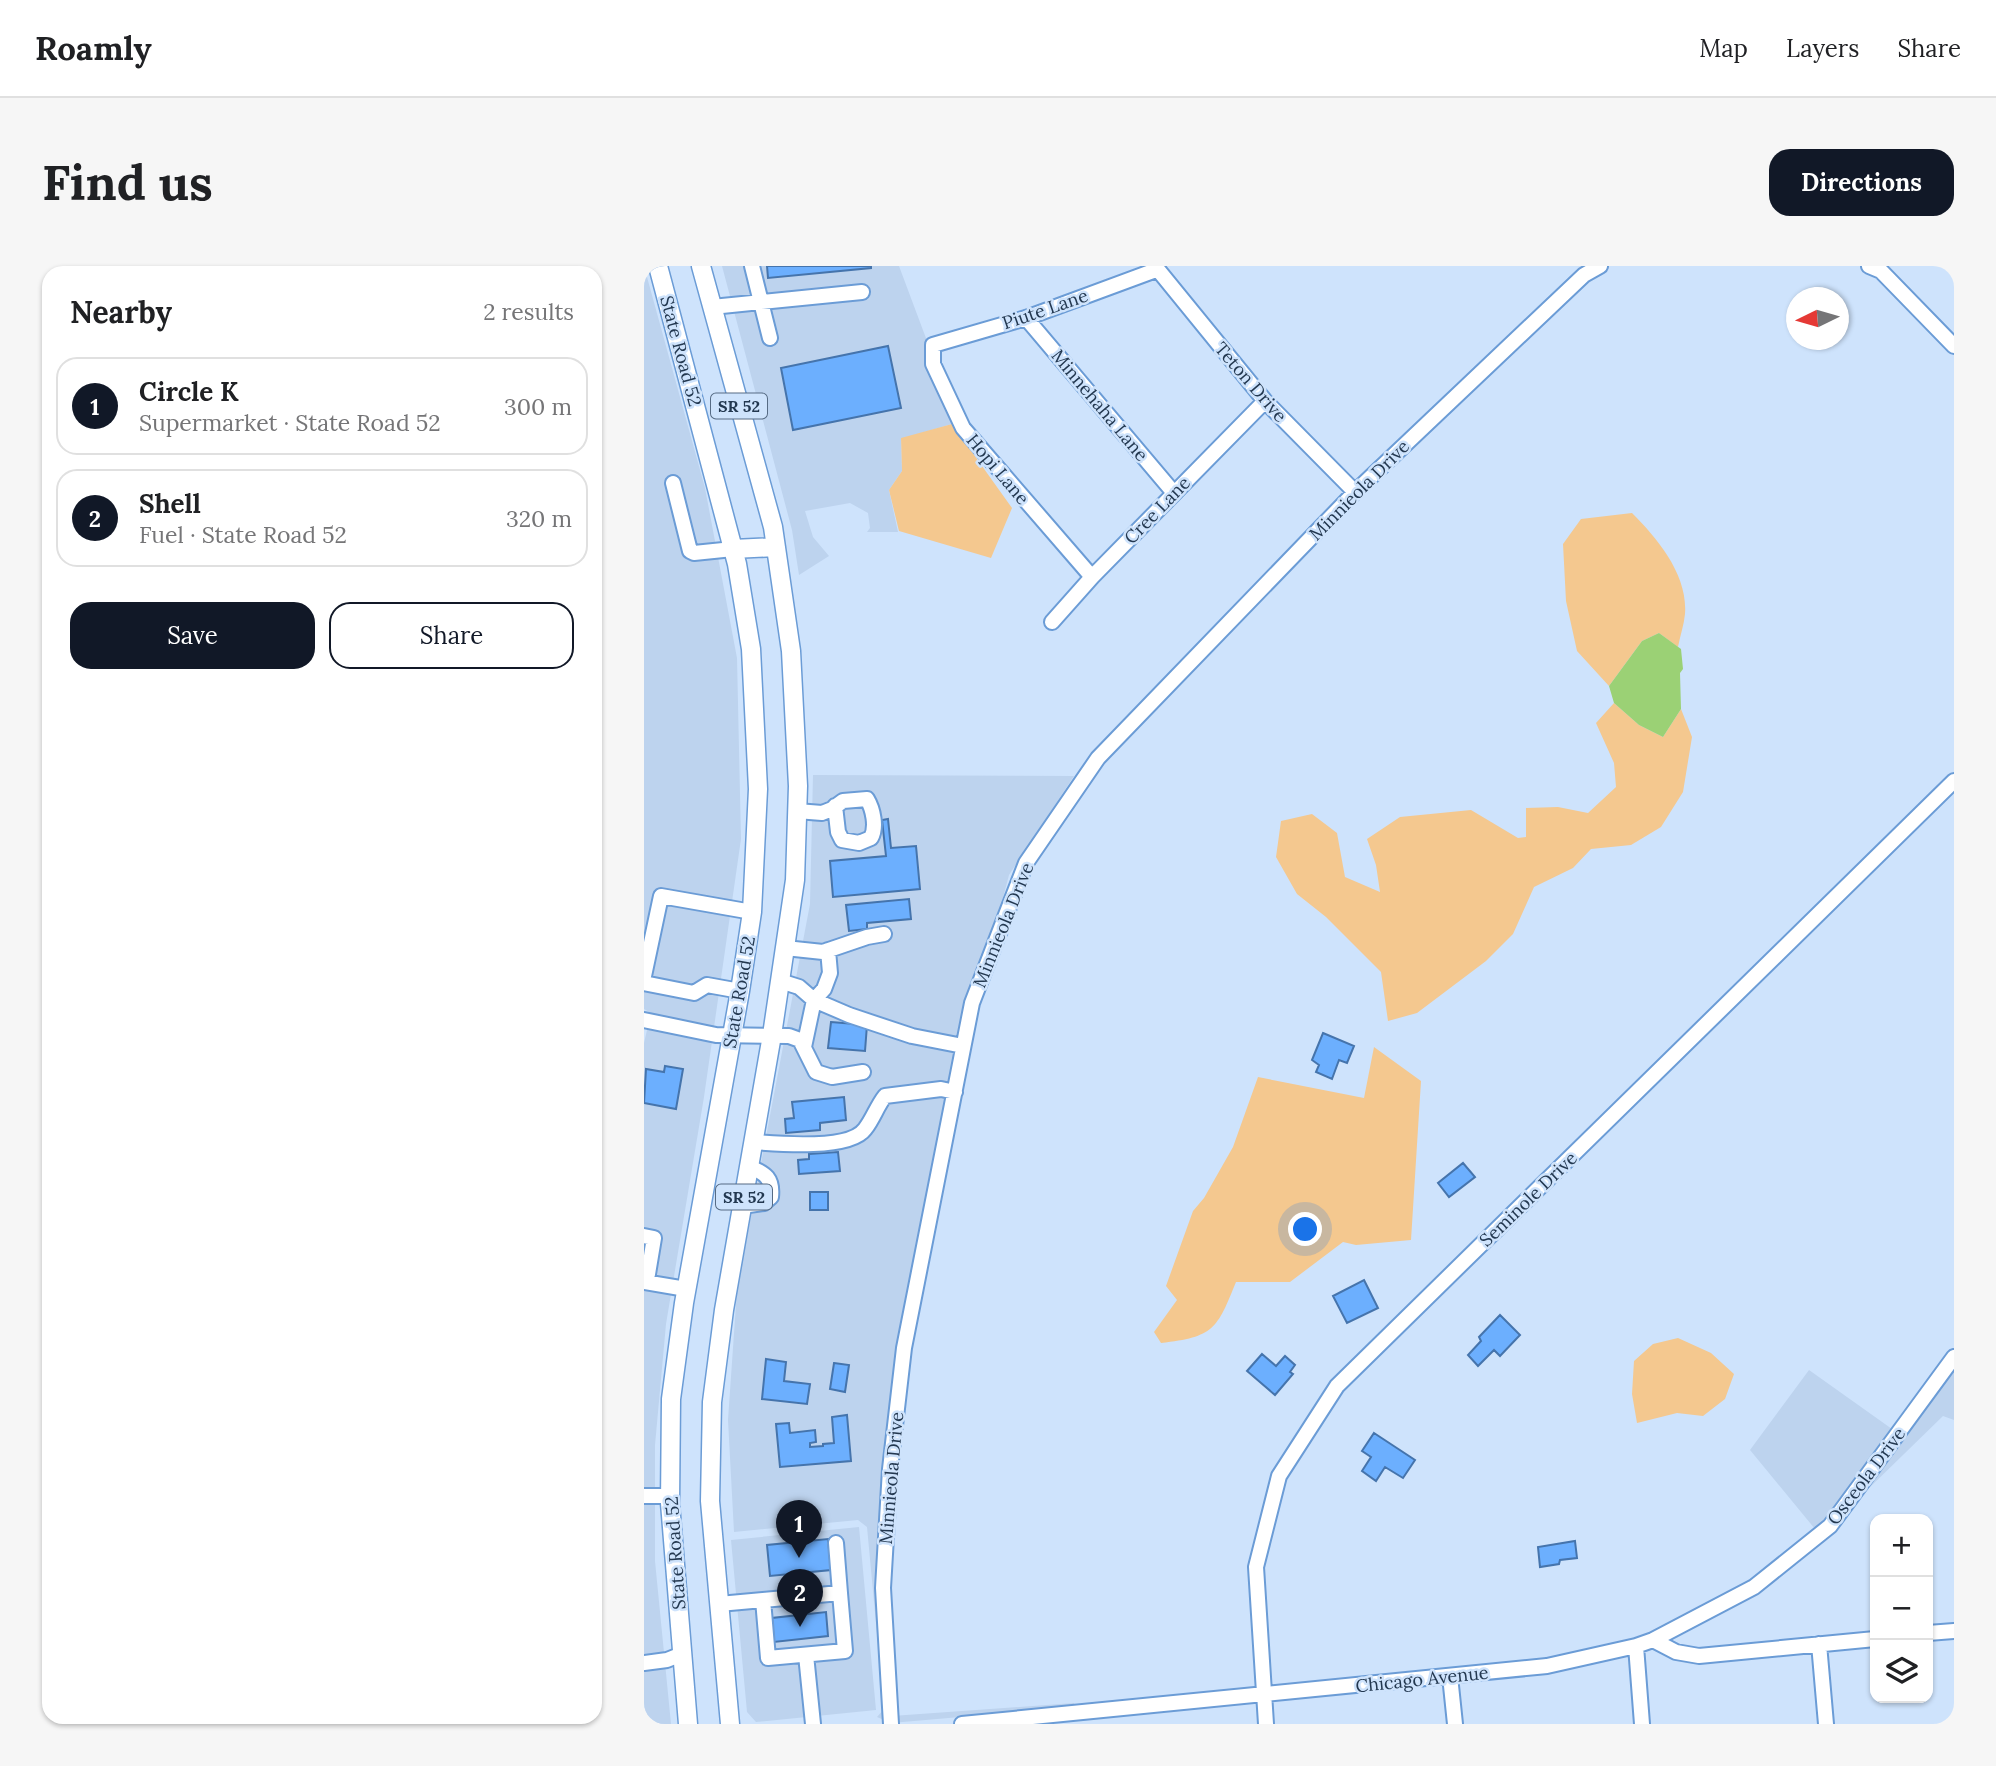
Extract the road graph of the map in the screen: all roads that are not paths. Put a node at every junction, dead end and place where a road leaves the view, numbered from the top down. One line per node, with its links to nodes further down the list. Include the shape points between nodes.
1 (658, 266): 19 (main road, State Road 52 / SR 52)
2 (701, 266): 9 (main road, SR 52)
3 (752, 266): 8 (street)
4 (1600, 266): 16 (street, Minnieola Drive, via 1584,275)
5 (1869, 266): 13 (street, via 1881,271)
6 (1155, 268): 10 (street, Piute Lane); 14 (street, Teton Drive)
7 (862, 292): 8 (street)
8 (761, 301): 9 (street); 11 (street)
9 (712, 307): 18 (main road, SR 52)
10 (1026, 318): 12 (street, Piute Lane); 17 (street, Minnehaha Lane)
11 (770, 338)
12 (933, 345): 20 (street, Hopi Lane, via 933,364 963,428)
13 (1954, 346)
14 (1265, 401): 16 (street, Teton Drive); 17 (street, Cree Lane)
15 (673, 483): 19 (street, via 690,551)
16 (1355, 492): 37 (street, Minnieola Drive, via 1098,758 1026,863 972,1003)
17 (1174, 493): 20 (street, Cree Lane)
18 (776, 547): 19 (main road); 24 (main road, SR 52, via 791,651)
19 (733, 549): 25 (main road, State Road 52 / SR 52, via 751,649 758,789)
20 (1092, 577): 21 (street, Cree Lane)
21 (1052, 622)
22 (1954, 781): 64 (street, Seminole Drive, via 1337,1386 1279,1476 1256,1567)
23 (835, 806): 24 (street, via 821,813)
24 (797, 811): 27 (main road, SR 52, via 795,880)
25 (752, 912): 29 (street, via 661,897); 32 (main road, State Road 52 / SR 52)
26 (884, 934): 28 (street)
27 (785, 948): 28 (street); 30 (main road, SR 52)
28 (828, 950): 33 (street, via 830,973)
29 (644, 976)
30 (780, 981): 33 (street, via 799,987); 35 (main road, SR 52)
31 (644, 983): 32 (street, via 694,993 707,985)
32 (740, 991): 36 (main road, State Road 52 / SR 52)
33 (814, 1000): 37 (street, via 912,1036); 38 (street)
34 (644, 1020): 36 (street)
35 (772, 1035): 36 (street); 38 (street, via 800,1040); 41 (main road, SR 52)
36 (731, 1036): 46 (main road, State Road 52 / SR 52)
37 (964, 1046): 40 (street, Minnieola Drive)
38 (804, 1047): 39 (street, via 816,1072 832,1077)
39 (863, 1072)
40 (955, 1093): 41 (street, via 941,1089 885,1096 864,1131 840,1143); 69 (street, Minnieola Drive, via 904,1348 890,1469 883,1588)
41 (754, 1142): 42 (main road, SR 52)
42 (749, 1167): 43 (main road, SR 52); 43 (street, via 772,1182 771,1197 764,1203)
43 (742, 1206): 53 (main road, SR 52, via 712,1402 710,1501)
44 (644, 1236): 45 (street, via 654,1237)
45 (647, 1261): 46 (street, via 644,1282)
46 (686, 1289): 49 (main road, State Road 52 / SR 52, via 671,1399)
47 (1954, 1357): 57 (street, Osceola Drive, via 1830,1526 1754,1587)
48 (644, 1496): 49 (street)
49 (670, 1496): 60 (main road, State Road 52 / SR 52)
50 (836, 1543): 51 (street)
51 (840, 1593): 52 (street); 61 (street, via 845,1651)
52 (763, 1600): 53 (street); 61 (street, via 768,1658)
53 (719, 1604): 67 (main road, SR 52)
54 (1954, 1631): 55 (street)
55 (1933, 1633)
56 (1870, 1639): 58 (street)
57 (1653, 1640): 58 (street, via 1676,1652 1699,1656); 59 (street, Chicago Avenue)
58 (1819, 1644): 74 (street)
59 (1636, 1646): 63 (street, Chicago Avenue, via 1547,1666); 73 (street)
60 (682, 1654): 62 (street); 66 (main road, State Road 52 / SR 52)
61 (806, 1655): 68 (street)
62 (644, 1663)
63 (1450, 1676): 64 (street, Chicago Avenue); 72 (street)
64 (1264, 1695): 65 (street, Chicago Avenue); 71 (street, Seminole Drive)
65 (1080, 1719): 70 (street, Chicago Avenue)
66 (688, 1724)
67 (730, 1724)
68 (813, 1724)
69 (891, 1724)
70 (962, 1724)
71 (1266, 1724)
72 (1455, 1724)
73 (1642, 1724)
74 (1826, 1724)

